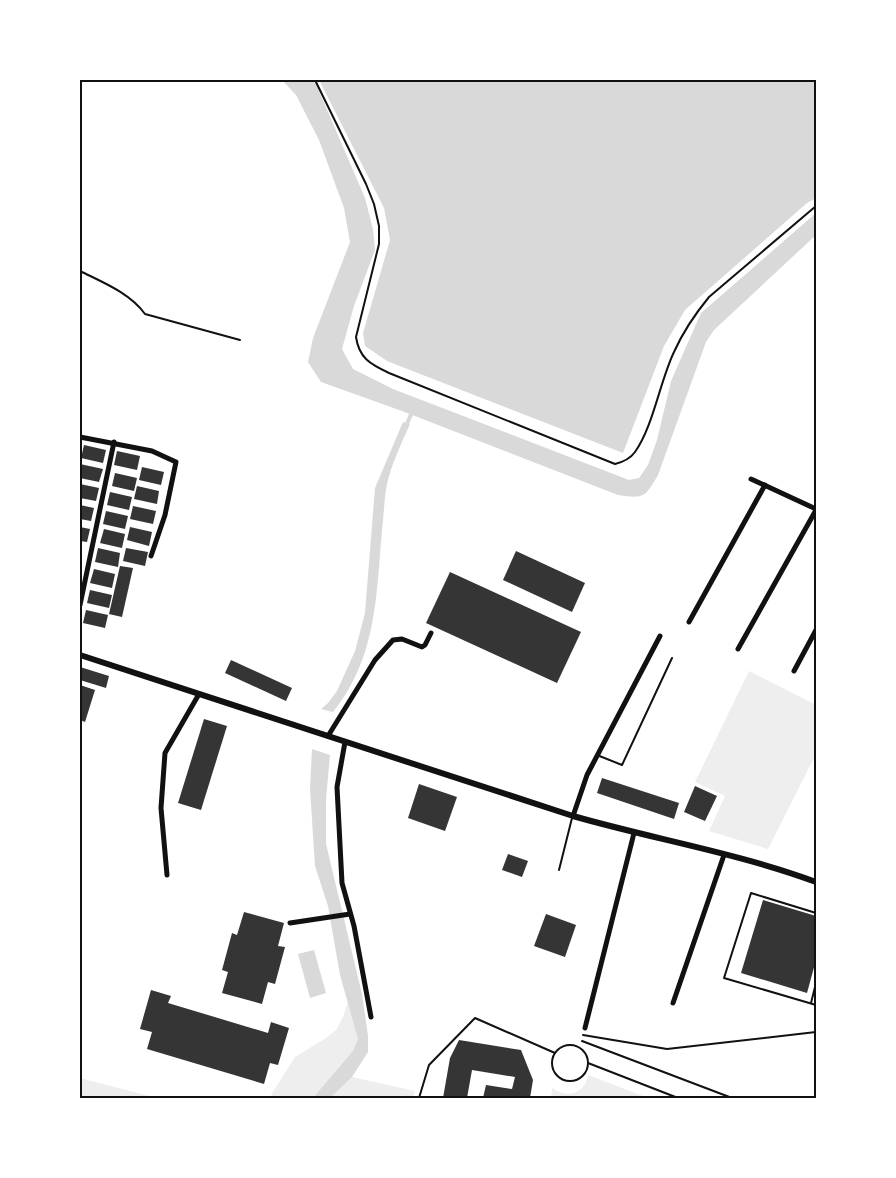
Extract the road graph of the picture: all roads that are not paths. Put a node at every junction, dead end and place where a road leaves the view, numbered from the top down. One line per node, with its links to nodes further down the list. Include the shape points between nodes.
1 (80, 271): 2 (lane, via 114,288 145,314)
2 (240, 340)
3 (80, 437): 4 (street)
4 (114, 442): 8 (street, via 152,451 176,462); 9 (street)
5 (751, 479): 6 (street)
6 (765, 485): 7 (street); 10 (street)
7 (816, 509): 14 (street)
8 (152, 556)
9 (80, 605)
10 (689, 622)
11 (816, 630): 17 (street)
12 (431, 633): 19 (street, via 422,647 402,639 393,640 375,660)
13 (660, 636): 21 (street)
14 (738, 649)
15 (80, 655): 18 (street)
16 (672, 658): 21 (lane, via 622,765)
17 (794, 671)
18 (199, 694): 19 (street); 26 (street, via 165,753 161,808)
19 (328, 736): 20 (street)
20 (345, 742): 22 (street); 29 (street, via 337,787)
21 (597, 754): 22 (street)
22 (573, 816): 23 (street); 25 (lane)
23 (634, 833): 24 (street); 36 (street)
24 (724, 855): 27 (street); 32 (street)
25 (559, 870)
26 (167, 875)
27 (816, 882)
28 (816, 913): 33 (lane, via 751,894 724,978)
29 (347, 914): 30 (street); 35 (street)
30 (290, 923)
31 (816, 982): 33 (lane)
32 (673, 1003)
33 (810, 1003): 34 (lane)
34 (816, 1005)
35 (371, 1017)
36 (585, 1028): 38 (lane)
37 (816, 1032): 38 (lane, via 667,1049)
38 (583, 1035): 39 (lane)
39 (582, 1041): 40 (lane); 45 (lane)
40 (580, 1048): 41 (lane, via 566,1046); 42 (lane)
41 (555, 1053): 42 (lane, via 552,1065 561,1079 579,1079); 43 (lane, via 475,1018 429,1065)
42 (588, 1063): 44 (lane)
43 (419, 1098)
44 (678, 1098)
45 (732, 1098)

